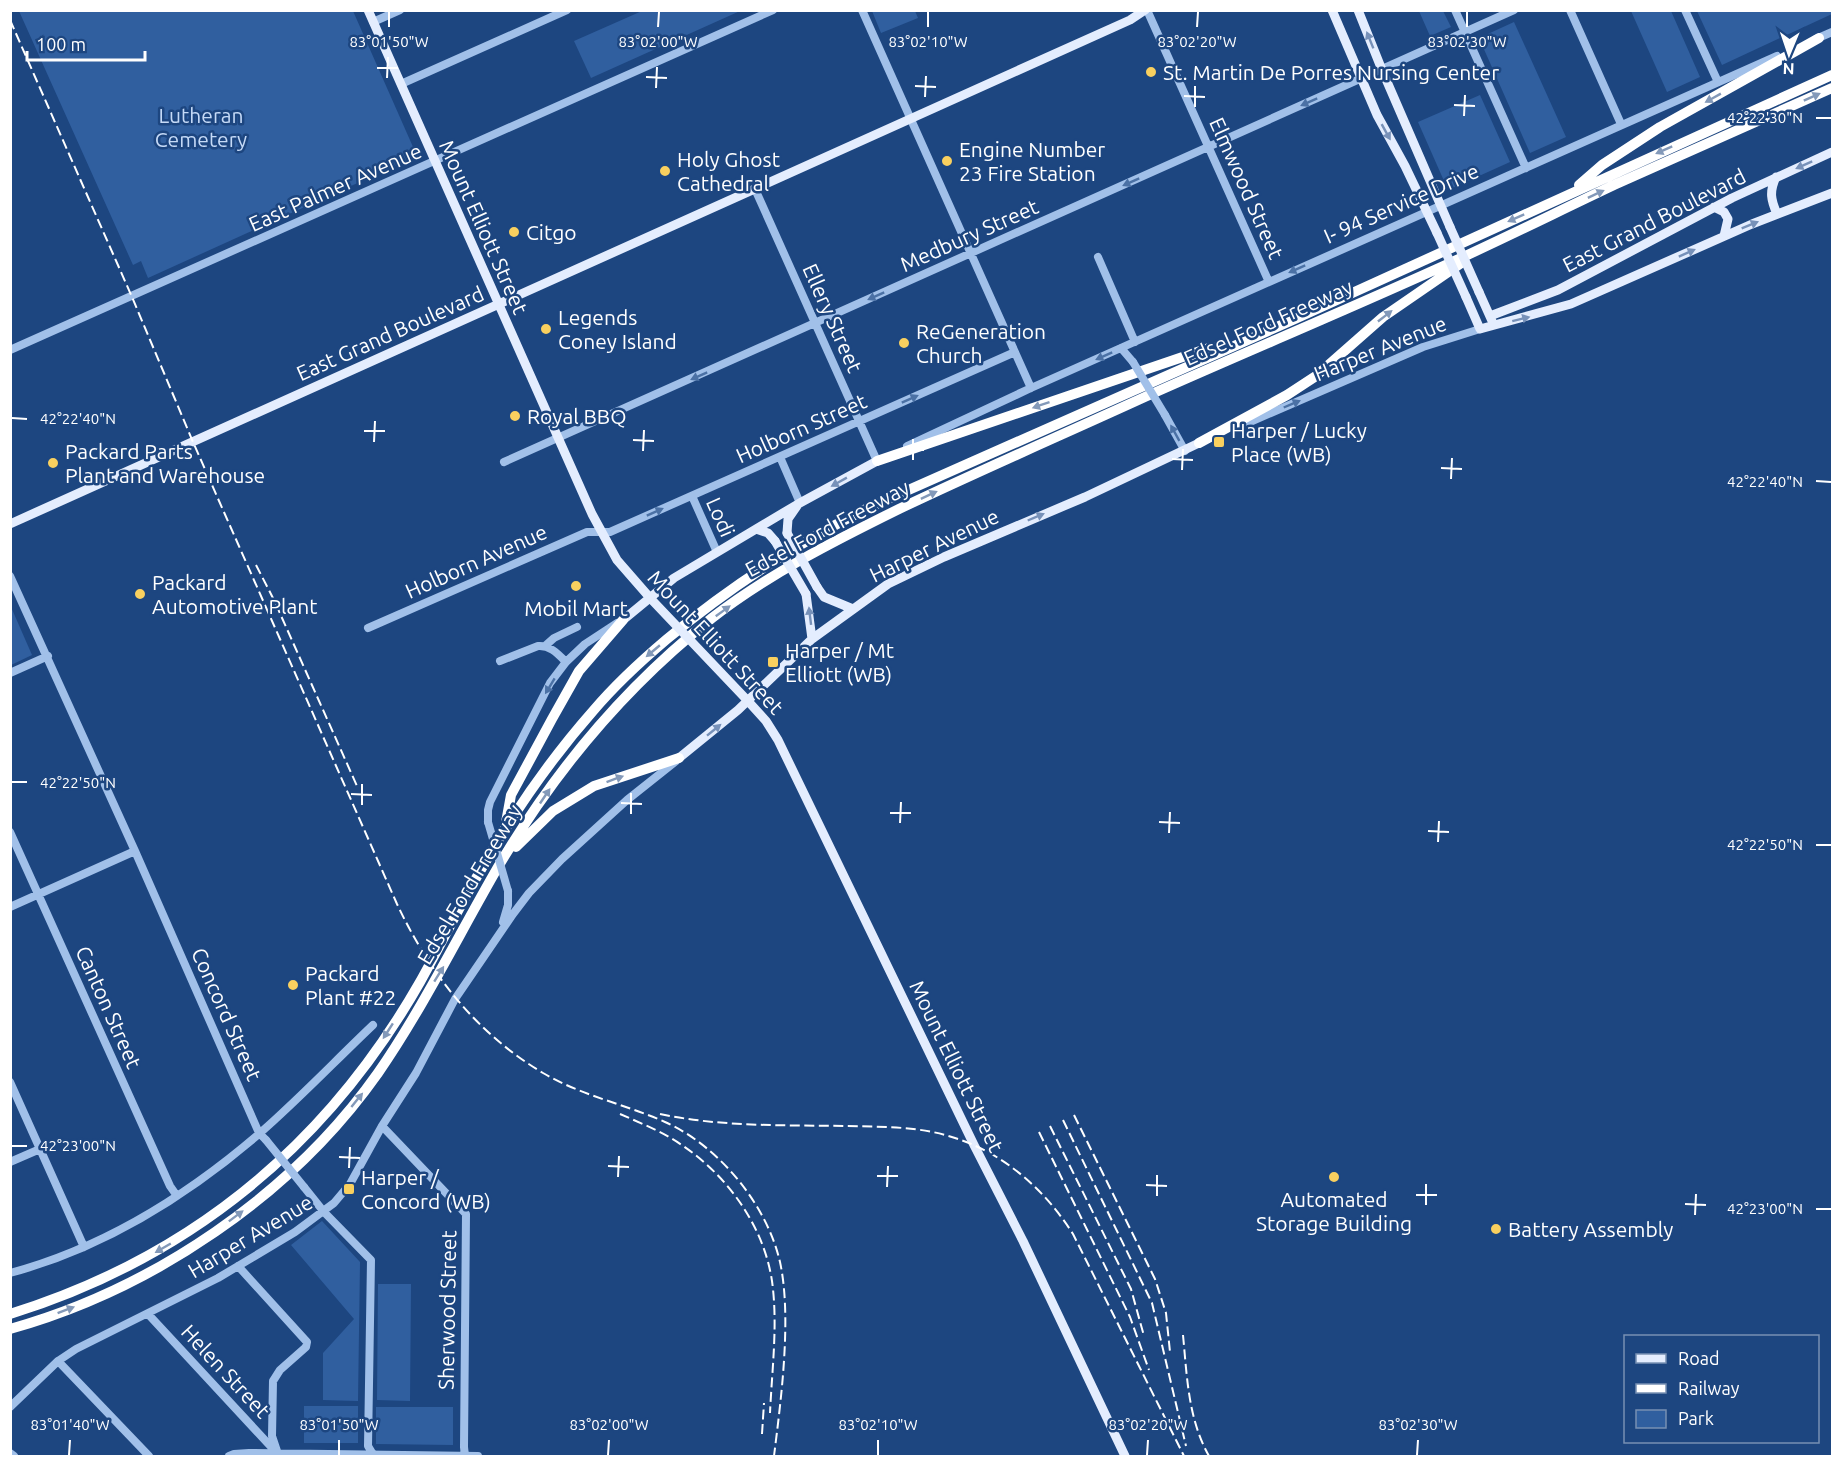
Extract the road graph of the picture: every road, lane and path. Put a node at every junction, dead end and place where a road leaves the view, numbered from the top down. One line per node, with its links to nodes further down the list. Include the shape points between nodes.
1 (368, 10): 13 (main road, Mount Elliott Street)
2 (400, 10): 13 (street)
3 (567, 10): 21 (street)
4 (772, 10): 27 (street, East Palmer Avenue)
5 (862, 10): 23 (street)
6 (1146, 10): 23 (main road, East Grand Boulevard); 25 (street, Elmwood Street)
7 (1334, 10): 19 (main road)
8 (1358, 10): 17 (main road, one-way to 8)
9 (1455, 10): 15 (street)
10 (1514, 10): 15 (street, Medbury Street)
11 (1570, 10): 24 (street)
12 (1685, 10): 20 (street)
13 (374, 22): 21 (main road, Mount Elliott Street)
14 (1833, 32): 16 (street)
15 (1465, 33): 17 (street, Medbury Street); 28 (street)
16 (1819, 38): 20 (street); 32 (highway, one-way to 32, via 1660,127 1602,165)
17 (1382, 70): 19 (street, Medbury Street); 33 (main road)
18 (1833, 75): 32 (highway, Edsel Ford Freeway, one-way to 32)
19 (1361, 80): 25 (street, Medbury Street, one-way to 25); 35 (main road, one-way to 35)
20 (1718, 82): 24 (street)
21 (401, 84): 27 (main road, Mount Elliott Street)
22 (1833, 88): 38 (highway, Edsel Ford Freeway, one-way to 22)
23 (910, 119): 30 (main road, East Grand Boulevard); 39 (street)
24 (1622, 124): 28 (street, I- 94 Service Drive)
25 (1209, 147): 39 (street, Medbury Street, one-way to 39); 41 (street, Elmwood Street)
26 (1833, 152): 29 (main road, East Grand Boulevard, one-way to 29)
27 (435, 162): 42 (main road, Mount Elliott Street); 49 (street, East Palmer Avenue)
28 (1526, 168): 33 (street, I- 94 Service Drive)
29 (1776, 177): 34 (main road, East Grand Boulevard); 36 (main road, via 1770,198)
30 (755, 189): 42 (main road, East Grand Boulevard); 45 (street, Ellery Street)
31 (1833, 193): 36 (main road, East Grand Boulevard)
32 (1569, 194): 43 (highway, Edsel Ford Freeway, one-way to 43)
33 (1441, 206): 35 (street, I- 94 Service Drive); 44 (main road, bridge)
34 (1714, 207): 37 (main road, via 1726,215); 44 (main road, East Grand Boulevard)
35 (1427, 212): 41 (street, I- 94 Service Drive, one-way to 41); 46 (main road, bridge)
36 (1777, 214): 37 (main road, East Grand Boulevard, one-way to 36)
37 (1724, 236): 44 (main road, East Grand Boulevard, one-way to 37, via 1571,304)
38 (1483, 247): 54 (highway, one-way to 38, via 1316,376 1383,317); 82 (highway, Edsel Ford Freeway, one-way to 38, via 569,761 632,691 712,618 767,579 928,495)
39 (971, 254): 45 (street, Medbury Street, one-way to 45); 50 (street)
40 (1098, 257): 47 (street)
41 (1269, 282): 47 (street, I- 94 Service Drive)
42 (498, 304): 53 (main road, Mount Elliott Street); 61 (main road, East Grand Boulevard)
43 (1295, 319): 57 (highway, one-way to 57); 80 (highway, Edsel Ford Freeway, one-way to 80, via 870,507 766,565 712,602 641,661 594,709 545,771)
44 (1492, 321): 46 (main road, East Grand Boulevard)
45 (815, 323): 52 (street, Ellery Street); 53 (street, Medbury Street, one-way to 53)
46 (1480, 329): 54 (street, Harper Avenue, one-way to 46, via 1423,347)
47 (1136, 342): 48 (street)
48 (1121, 348): 51 (street, one-way to 51); 55 (street, one-way to 48, bridge)
49 (10, 350)
50 (1015, 352): 51 (street); 52 (street, Holborn Street, one-way to 50)
51 (1031, 388): 57 (street)
52 (859, 422): 56 (street, Holborn Street); 57 (street, Ellery Street)
53 (558, 439): 58 (street, Medbury Street); 63 (main road, Mount Elliott Street)
54 (1199, 443): 55 (main road, Harper Avenue)
55 (1185, 451): 67 (main road, Harper Avenue, one-way to 55, via 888,584 944,557)
56 (780, 457): 59 (street, Holborn Street); 60 (street)
57 (877, 461): 60 (main road, one-way to 60)
58 (504, 462)
59 (692, 496): 63 (street, Holborn Street, one-way to 59, via 610,532); 64 (street, Lodi)
60 (799, 504): 62 (main road); 67 (main road, bridge, via 788,519 787,533 824,597)
61 (10, 524)
62 (756, 529): 64 (main road); 71 (main road, one-way to 62, bridge, via 806,594 775,541 768,532)
63 (600, 531): 66 (main road, Mount Elliott Street, via 617,560); 70 (street, Holborn Avenue, via 587,532)
64 (717, 552): 66 (main road, Harper Avenue, via 674,578)
65 (10, 576): 73 (street, Concord Street)
66 (651, 599): 68 (main road, Harper Avenue); 77 (main road, Mount Elliott Street, bridge)
67 (853, 609): 71 (main road, Harper Avenue)
68 (623, 620): 75 (street, Harper Avenue, via 585,644); 80 (highway, via 579,671 552,719 511,795)
69 (577, 627): 72 (street)
70 (368, 628)
71 (812, 639): 77 (main road, Harper Avenue)
72 (545, 646): 74 (street); 75 (street)
73 (48, 656): 76 (street); 81 (street, Concord Street)
74 (500, 661)
75 (566, 662): 83 (street, Harper Avenue, one-way to 83, bridge, via 550,683 490,802 488,822)
76 (10, 673)
77 (747, 700): 78 (main road, Harper Avenue, one-way to 77); 112 (main road, Mount Elliott Street, via 778,740)
78 (679, 758): 82 (highway, one-way to 78, via 554,811 594,786); 85 (street, Harper Avenue, via 627,800)
79 (10, 832): 84 (street, Canton Street)
80 (504, 834): 99 (highway, Edsel Ford Freeway, one-way to 99, via 384,1038 315,1126 244,1191 168,1245 86,1287)
81 (135, 851): 84 (street); 91 (street, Concord Street)
82 (501, 862): 101 (highway, Edsel Ford Freeway, one-way to 82, via 86,1302 170,1261 256,1202 318,1144 379,1072)
83 (508, 891): 85 (street, via 516,898); 87 (street, Harper Avenue, via 506,914)
84 (38, 894): 86 (street); 94 (street, Canton Street)
85 (526, 896): 87 (street, Harper Avenue)
86 (10, 907)
87 (497, 935): 90 (street, Harper Avenue)
88 (372, 1025): 91 (street)
89 (10, 1083): 92 (street)
90 (382, 1126): 95 (street, Harper Avenue, via 350,1185); 110 (street, Sherwood Street, via 466,1214)
91 (259, 1133): 94 (street); 95 (street, Concord Street, bridge)
92 (40, 1149): 93 (street); 96 (street)
93 (10, 1162)
94 (177, 1196): 96 (street)
95 (324, 1212): 97 (street, Harper Avenue); 109 (street, Concord Street, via 371,1260 368,1446)
96 (84, 1247): 98 (street)
97 (238, 1266): 100 (street, Harper Avenue); 105 (street, via 308,1342 273,1381 272,1436)
98 (10, 1273)
99 (10, 1314)
100 (148, 1314): 102 (street, Harper Avenue); 105 (street, Helen Street)
101 (10, 1329)
102 (58, 1361): 103 (street, Harper Avenue); 107 (street)
103 (10, 1407)
104 (10, 1453): 106 (street)
105 (279, 1455): 108 (street); 109 (street)
106 (14, 1456)
107 (149, 1456)
108 (229, 1456)
109 (374, 1456): 110 (street)
110 (465, 1456): 111 (street)
111 (478, 1456)
112 (1125, 1456)

